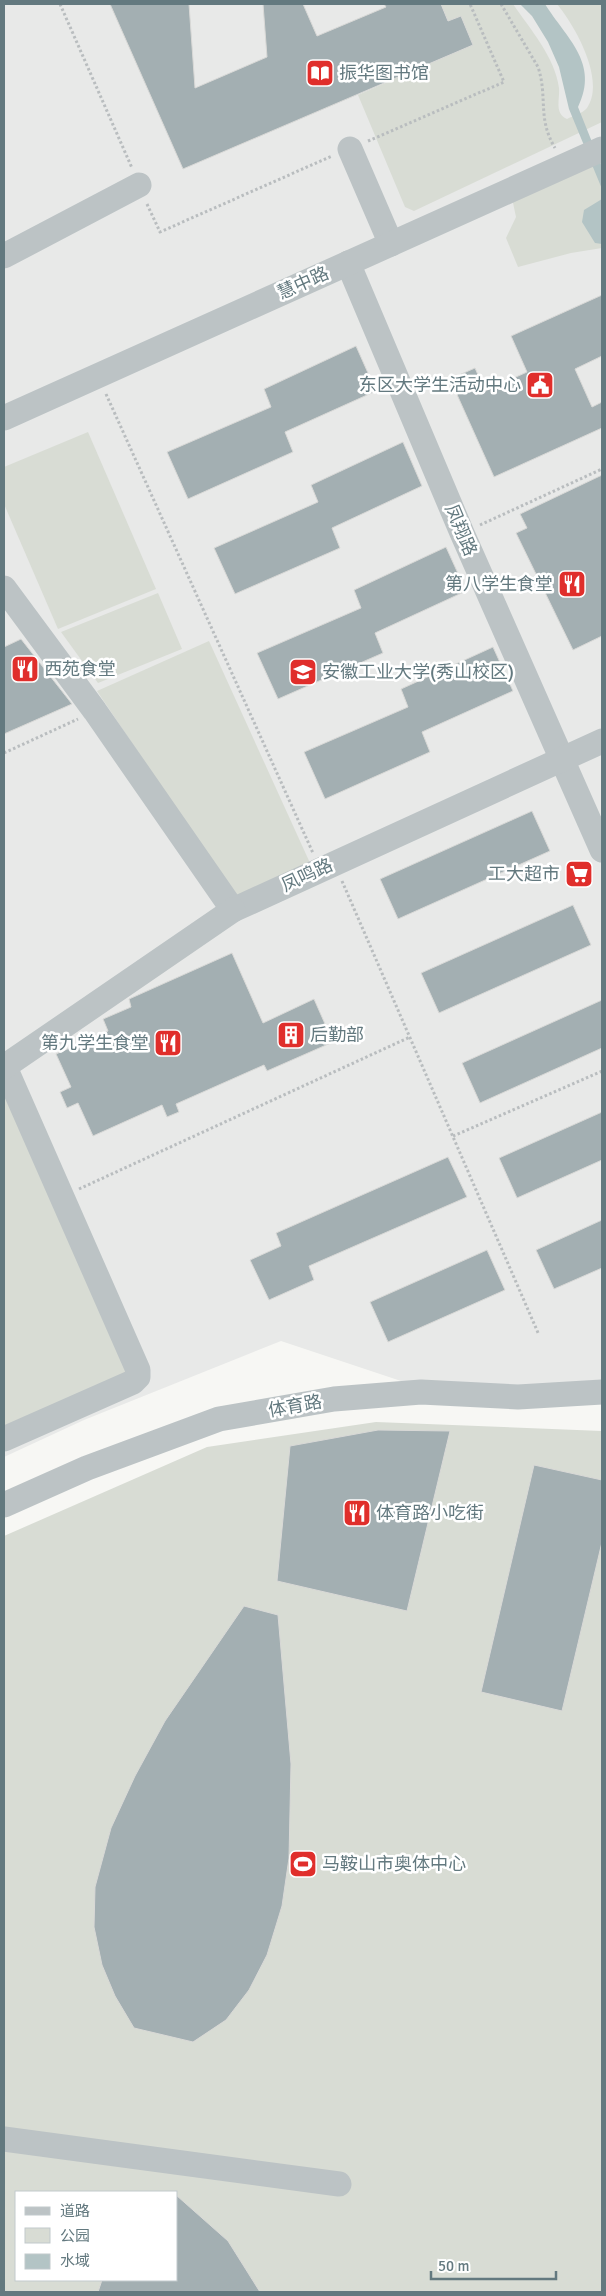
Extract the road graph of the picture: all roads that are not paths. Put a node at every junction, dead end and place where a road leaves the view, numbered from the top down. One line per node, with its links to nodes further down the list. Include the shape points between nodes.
1 (350, 149): 4 (street)
2 (602, 149): 4 (street, 慧中路)
3 (139, 185): 5 (street)
4 (391, 244): 6 (street, 慧中路)
5 (4, 256)
6 (348, 263): 7 (street, 慧中路); 10 (street, 凤翔路)
7 (4, 418)
8 (4, 588): 12 (street, via 95,711)
9 (602, 741): 10 (street, 凤鸣路)
10 (562, 759): 11 (street, 凤翔路); 12 (street, 凤鸣路)
11 (602, 850)
12 (232, 910): 13 (street, 凤鸣路)
13 (4, 1066): 15 (street, via 138,1370 138,1377 133,1382)
14 (602, 1392): 16 (street, 体育路, via 518,1397 421,1392 334,1399 219,1419 87,1468)
15 (4, 1439)
16 (4, 1505)
17 (4, 2139): 18 (street)
18 (339, 2184)

